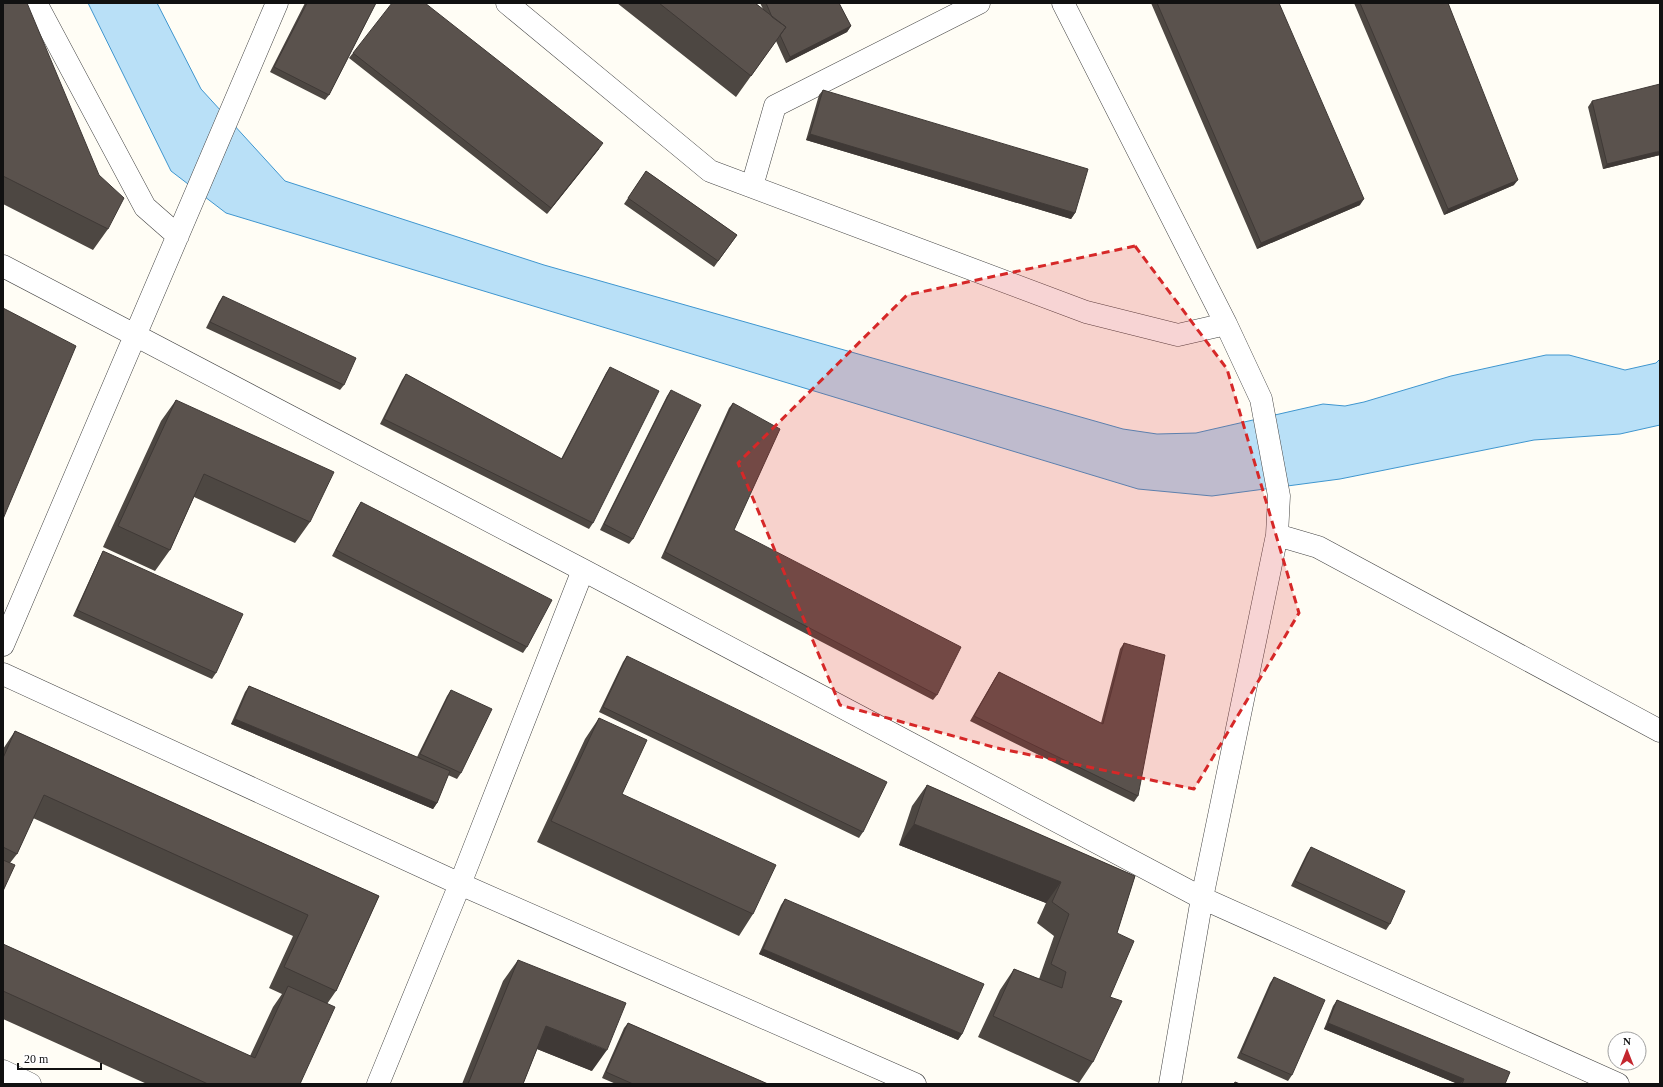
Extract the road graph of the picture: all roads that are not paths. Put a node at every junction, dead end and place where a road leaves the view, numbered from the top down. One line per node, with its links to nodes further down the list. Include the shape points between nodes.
1 (36, 3): 7 (street, via 145,208)
2 (277, 3): 7 (street)
3 (507, 3): 6 (street, via 710,172)
4 (980, 3): 6 (street, via 775,106)
5 (1063, 3): 9 (street)
6 (752, 186): 9 (street, via 1086,312 1178,335)
7 (178, 236): 10 (street)
8 (3, 266): 10 (street)
9 (1226, 324): 11 (street, via 1261,399 1279,496)
10 (136, 335): 12 (street); 13 (street)
11 (1277, 535): 15 (street, via 1318,547); 17 (street)
12 (583, 570): 16 (street); 17 (street)
13 (3, 645)
14 (3, 674): 16 (street)
15 (1660, 731)
16 (460, 884): 20 (street); 21 (street)
17 (1202, 898): 22 (street); 23 (street)
18 (3, 1071): 19 (street)
19 (30, 1084)
20 (378, 1084)
21 (915, 1084)
22 (1170, 1084)
23 (1618, 1084)

